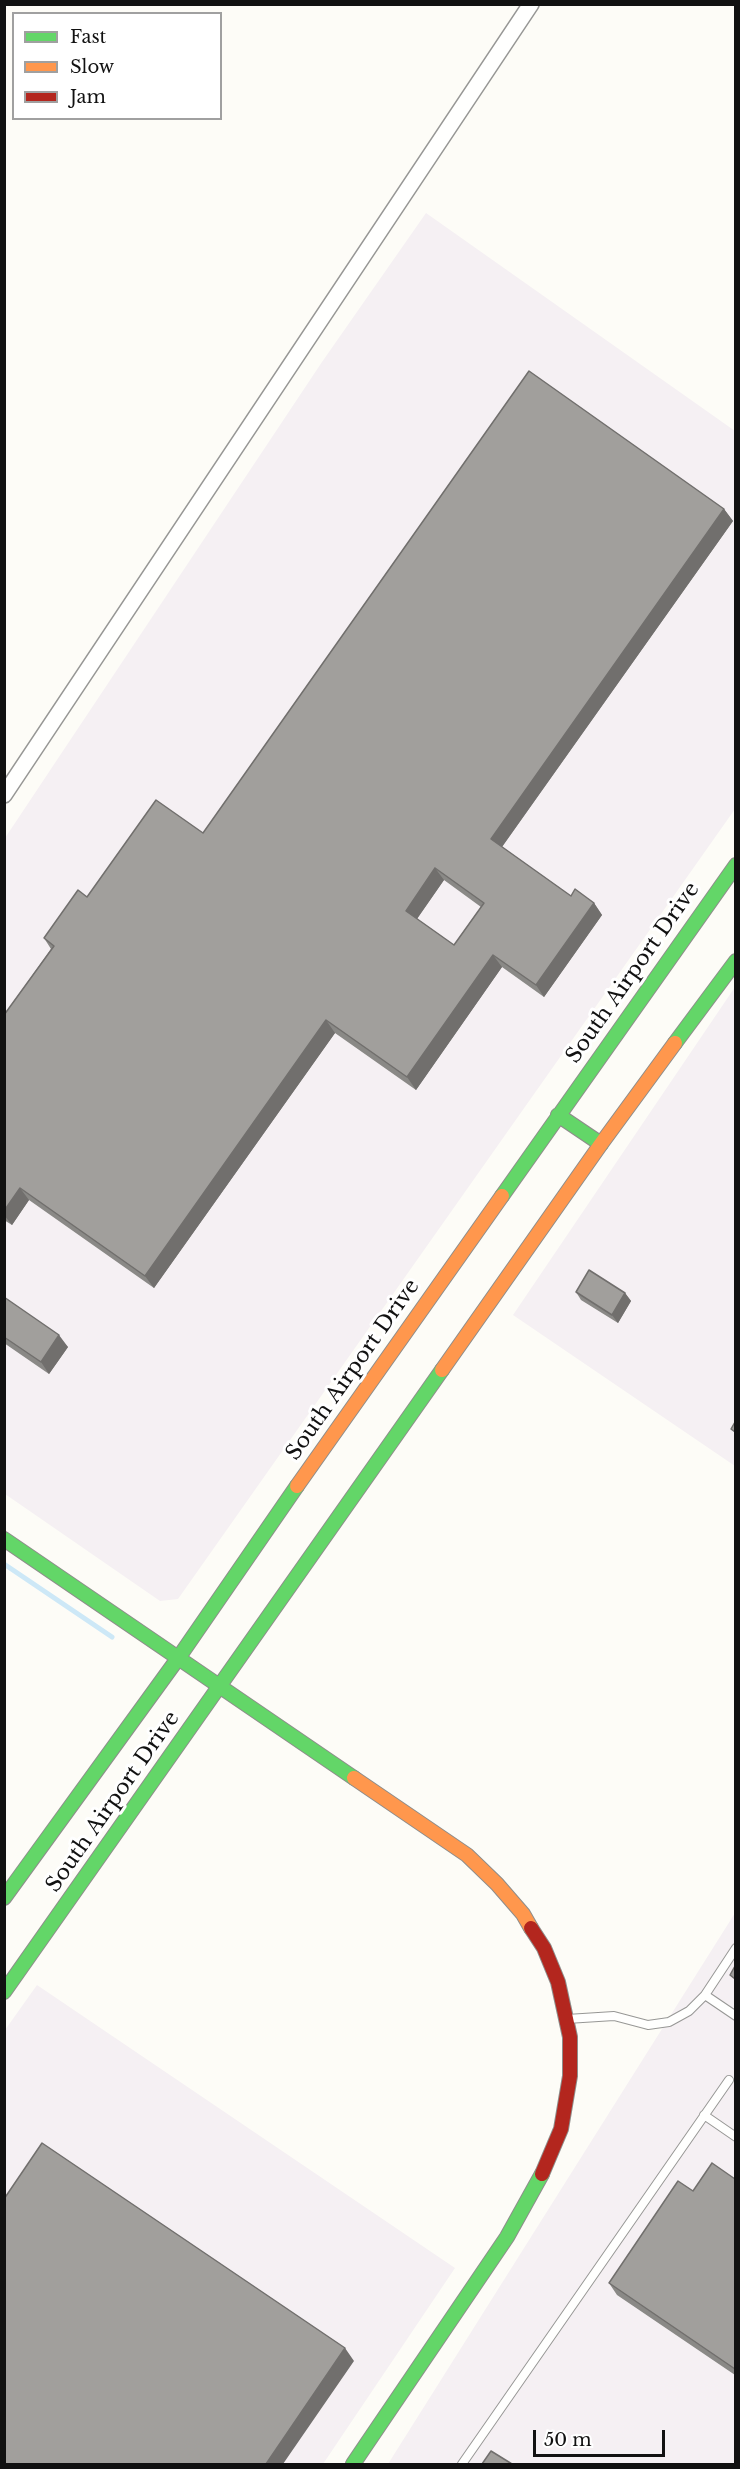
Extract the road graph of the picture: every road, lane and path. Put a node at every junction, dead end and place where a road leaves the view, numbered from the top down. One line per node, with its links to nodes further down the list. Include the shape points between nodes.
1 (531, 4): 2 (street)
2 (4, 795)
3 (735, 865): 5 (main road, South Airport Drive)
4 (735, 961): 6 (main road, South Airport Drive)
5 (558, 1115): 6 (main road); 8 (main road, South Airport Drive)
6 (601, 1144): 9 (main road, South Airport Drive)
7 (4, 1539): 8 (main road)
8 (179, 1657): 9 (main road); 10 (main road, South Airport Drive)
9 (221, 1686): 12 (main road, South Airport Drive); 15 (main road, via 431,1828 484,1870 523,1914 544,1948)
10 (4, 1898)
11 (735, 1948): 13 (lane)
12 (4, 1992)
13 (705, 1995): 14 (lane); 15 (lane, via 689,2011 669,2022 648,2025 614,2016)
14 (735, 2016)
15 (567, 2019): 19 (main road, via 571,2055 568,2093 561,2129 545,2171 507,2237)
16 (729, 2080): 17 (lane)
17 (704, 2115): 18 (lane); 20 (lane)
18 (735, 2137)
19 (353, 2464)
20 (462, 2464)

